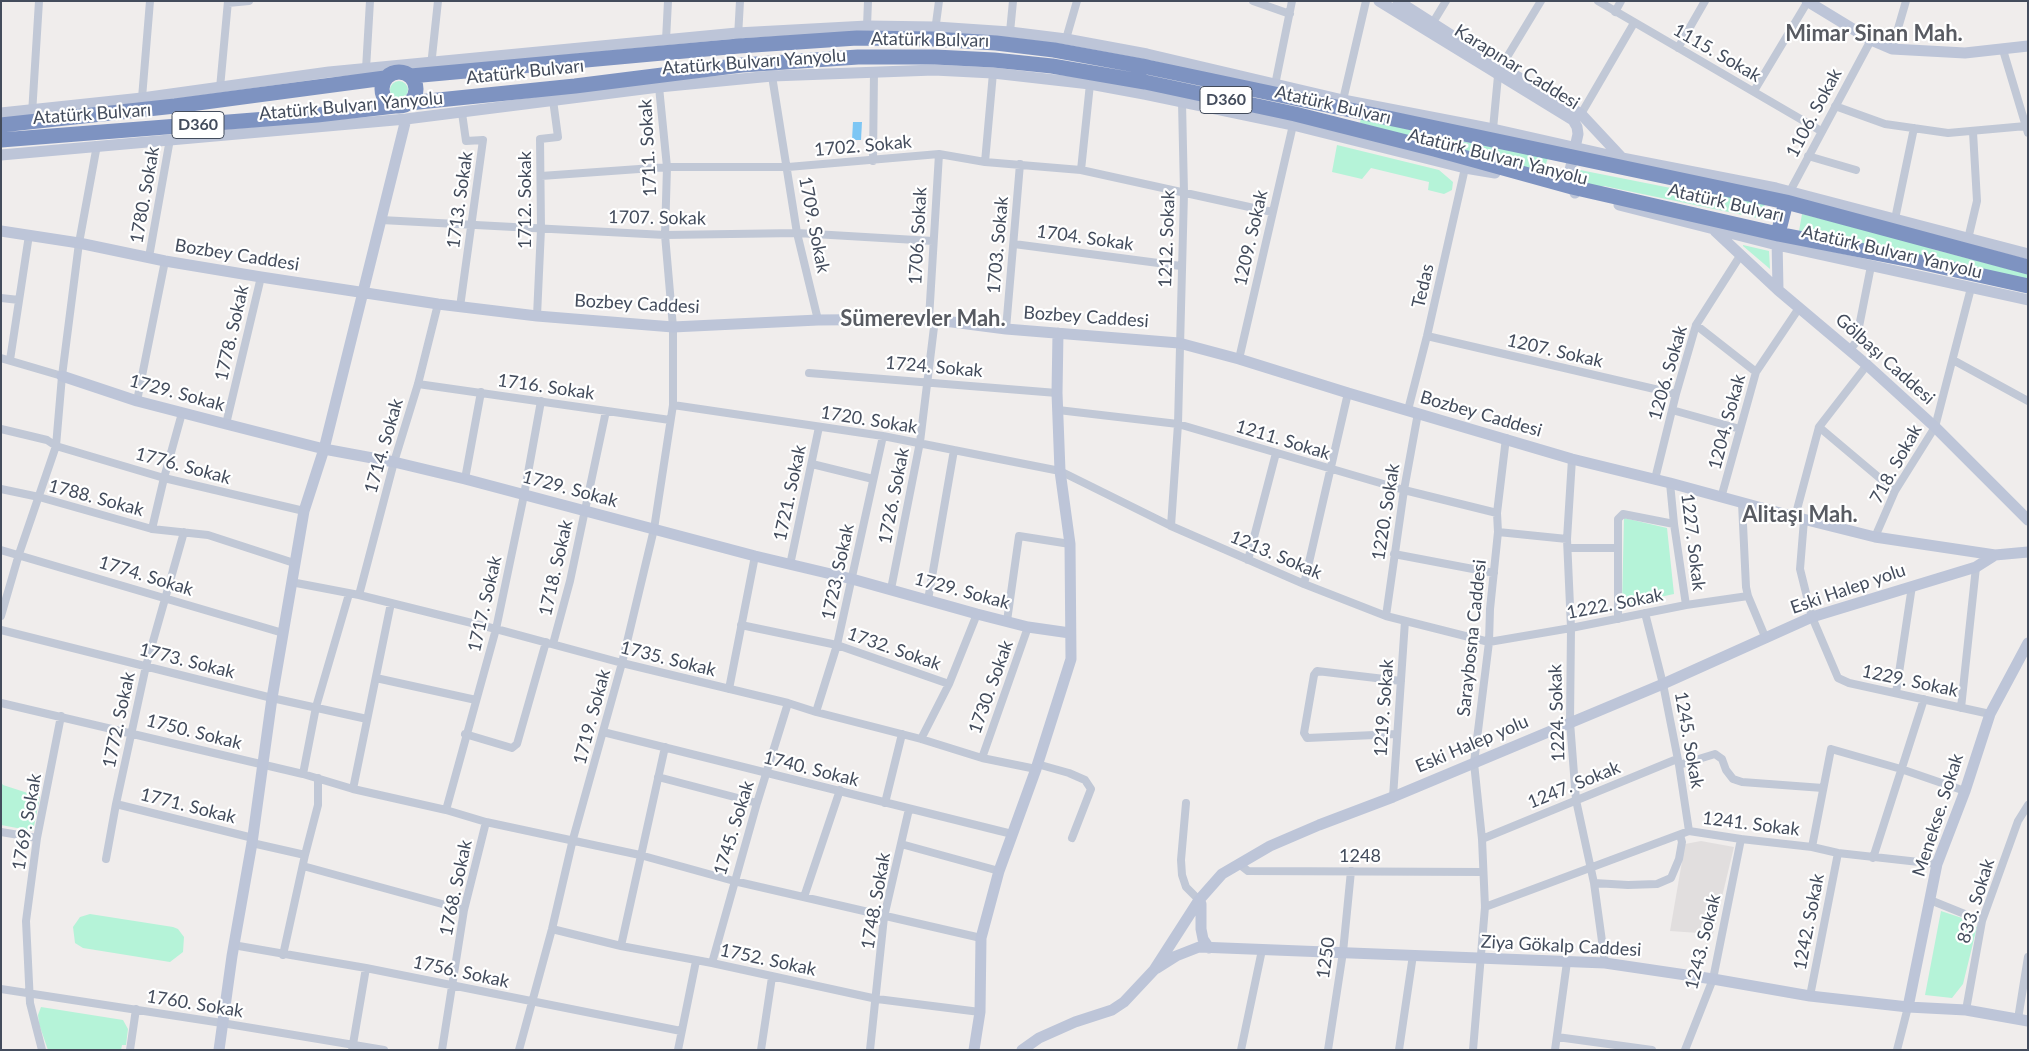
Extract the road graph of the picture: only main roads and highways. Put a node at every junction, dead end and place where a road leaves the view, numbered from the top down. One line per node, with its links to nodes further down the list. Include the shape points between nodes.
1 (411, 76): 2 (highway, via 398,72); 3 (highway, via 417,88 415,96); 6 (highway, Atatürk Bulvarı / D360, via 431,68 738,39 857,38 935,33 1148,67 1574,152 1632,170)
2 (385, 78): 3 (highway, via 383,94 390,103); 4 (highway, Atatürk Bulvarı / D360, via 174,106 32,115)
3 (402, 104): 5 (highway, Atatürk Bulvarı / D360, via 316,115); 7 (highway, Atatürk Bulvarı / D360, via 742,65 858,57 994,60 1145,82 1295,114 1434,149 1574,190)
4 (1, 125)
5 (1, 140)
6 (1788, 197): 7 (highway); 8 (highway, Atatürk Bulvarı / D360)
7 (1777, 239): 9 (highway, Atatürk Bulvarı / D360, via 1911,260)
8 (2028, 267)
9 (2028, 286)

